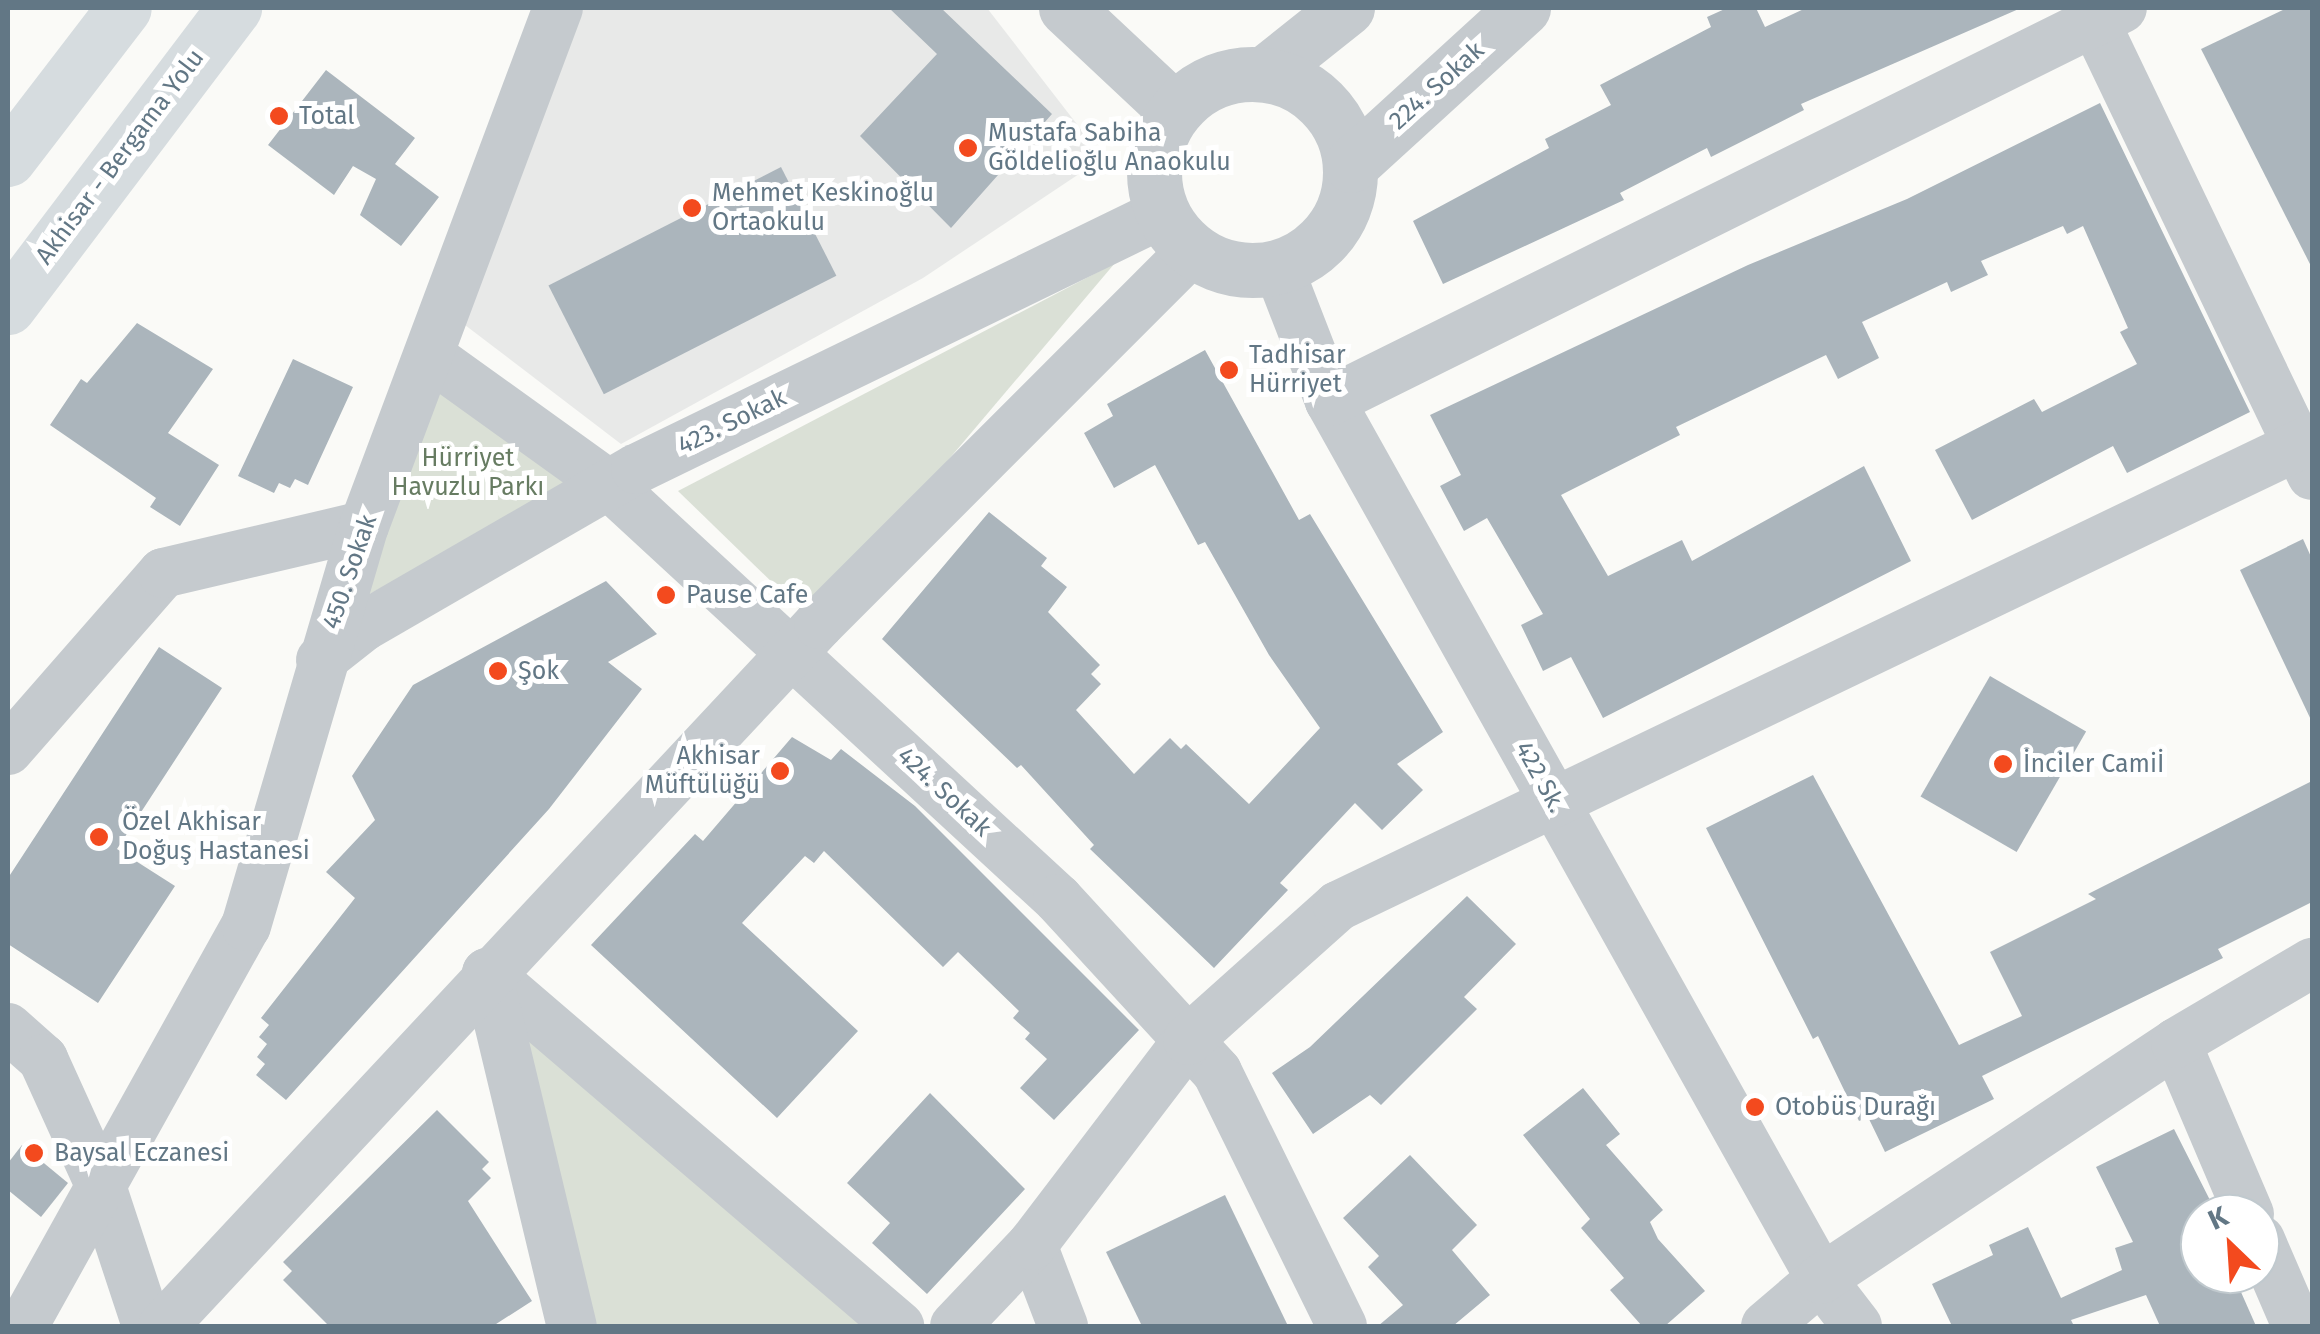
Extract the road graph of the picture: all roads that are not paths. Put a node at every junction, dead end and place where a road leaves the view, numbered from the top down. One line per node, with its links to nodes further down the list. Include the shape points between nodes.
1 (124, 8): 10 (main road)
2 (234, 8): 14 (main road, Akhisar - Bergama Yolu)
3 (558, 8): 15 (street, 450. Sokak)
4 (1066, 8): 9 (street)
5 (1347, 8): 8 (street)
6 (1523, 8): 11 (street, 224. Sokak)
7 (2102, 12): 16 (street); 17 (street)
8 (1264, 74): 9 (street, via 1230,76 1198,89); 11 (street, via 1296,83 1324,104 1343,132)
9 (1175, 110): 12 (street, via 1153,168)
10 (8, 159)
11 (1351, 165): 13 (street, via 1347,199 1332,230 1307,254)
12 (1177, 232): 13 (street, via 1248,270); 18 (street, 423. Sokak); 20 (street)
13 (1278, 266): 16 (street, 422 Sk.)
14 (8, 307)
15 (431, 357): 18 (street, 424. Sokak); 19 (street, 450. Sokak)
16 (1330, 401): 23 (street, 422 Sk.)
17 (2308, 453): 23 (street)
18 (609, 485): 20 (street, 424. Sokak); 21 (street, 423. Sokak, via 364,626)
19 (364, 526): 21 (street, 450. Sokak); 22 (street, via 163,573)
20 (794, 652): 25 (street); 27 (street, 424. Sokak, via 1058,898)
21 (320, 660): 29 (street, 450. Sokak, via 246,926)
22 (8, 750)
23 (1554, 804): 27 (street, via 1338,906); 33 (street, 422 Sk.)
24 (2312, 963): 28 (street)
25 (487, 973): 37 (street); 38 (street); 39 (street)
26 (8, 1028): 29 (street, via 42,1058)
27 (1188, 1040): 31 (street); 41 (street, 424. Sokak, via 1217,1072)
28 (2176, 1043): 30 (street); 33 (street)
29 (102, 1189): 35 (street, 450. Sokak); 36 (street)
30 (2240, 1194)
31 (1032, 1245): 34 (street); 40 (street)
32 (2280, 1286): 44 (street)
33 (1822, 1302): 42 (street); 43 (street, 422 Sk.)
34 (976, 1317)
35 (23, 1326)
36 (147, 1326)
37 (163, 1326)
38 (572, 1326)
39 (899, 1326)
40 (1063, 1326)
41 (1342, 1326)
42 (1766, 1326)
43 (1857, 1326)
44 (2297, 1326)

